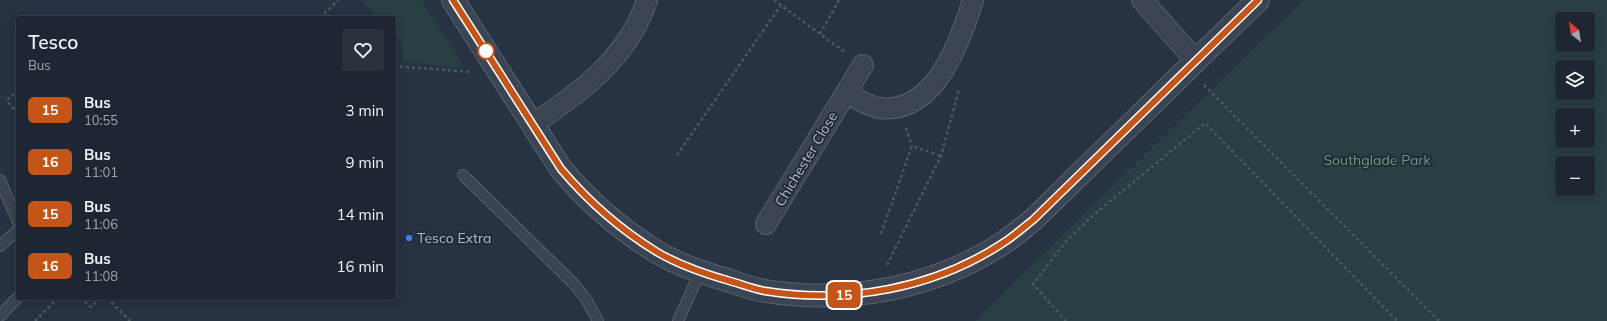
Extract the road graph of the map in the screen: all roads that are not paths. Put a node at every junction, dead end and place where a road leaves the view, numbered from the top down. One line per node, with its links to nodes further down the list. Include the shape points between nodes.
1 (453, 0): 9 (street)
2 (647, 0): 9 (street, via 634,30 594,80)
3 (973, 0): 8 (street, via 963,33 950,59 935,82 920,98 900,107 878,108)
4 (1142, 0): 7 (street)
5 (1258, 0): 7 (street)
6 (863, 65): 8 (street, Chichester Close)
7 (1192, 65): 16 (street, via 1034,219 1004,243 966,264 925,280 874,292 822,296 764,290)
8 (846, 93): 13 (street, Chichester Close)
9 (532, 124): 16 (street, via 561,169 580,191 622,228 658,252)
10 (463, 175): 19 (lane, via 573,283 586,299)
11 (0, 180): 12 (lane)
12 (16, 217)
13 (766, 224)
14 (16, 232): 15 (lane)
15 (0, 246)
16 (700, 272): 20 (lane)
17 (16, 299): 18 (lane)
18 (0, 316)
19 (598, 321)
20 (678, 321)

